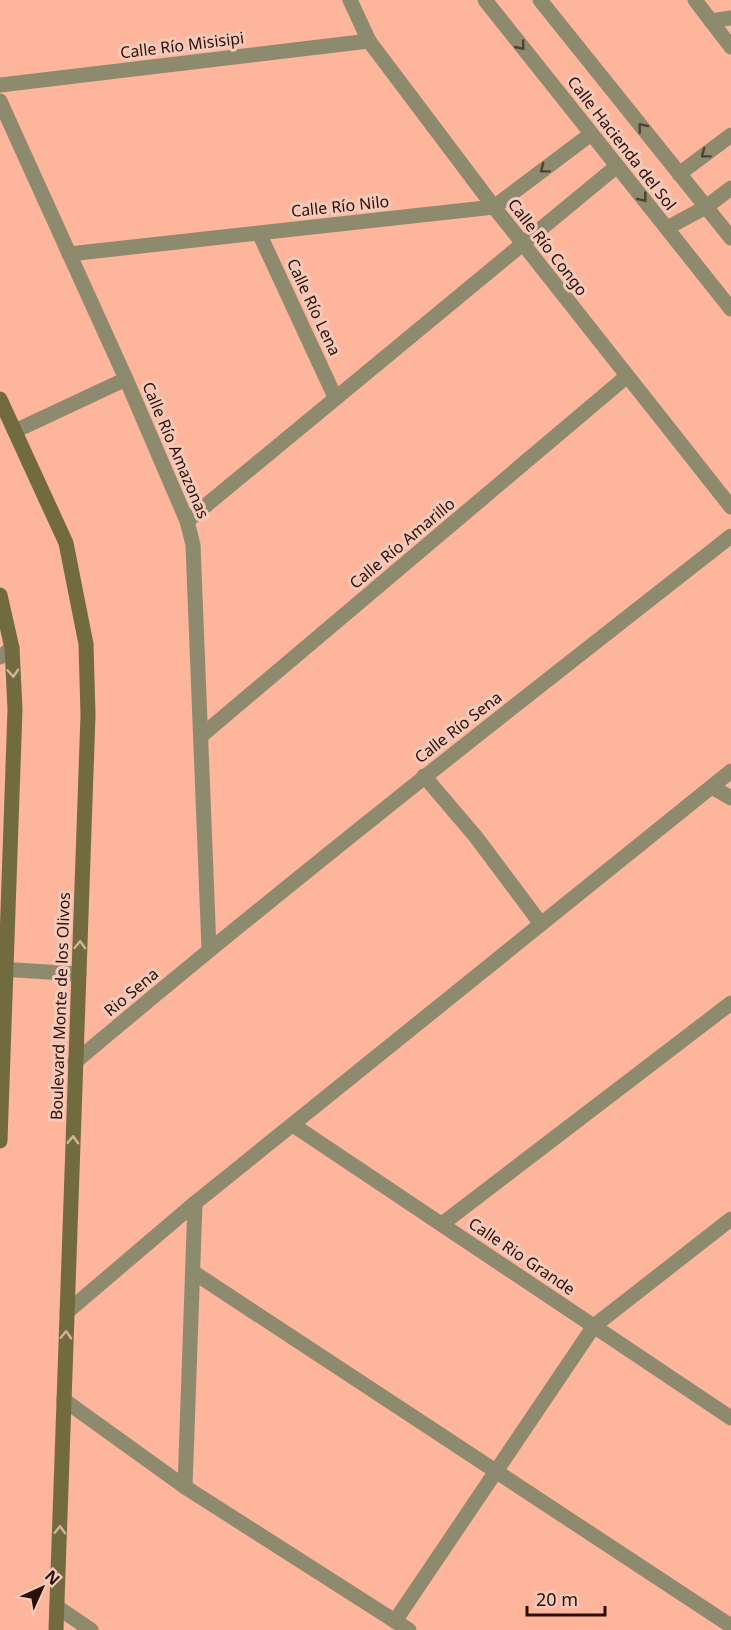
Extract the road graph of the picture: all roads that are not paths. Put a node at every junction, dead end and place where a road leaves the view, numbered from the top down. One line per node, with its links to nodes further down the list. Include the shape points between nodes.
1 (350, 0): 7 (street, Calle Río Congo)
2 (485, 0): 11 (street, Calle Hacienda del Sol, one-way to 11)
3 (540, 0): 14 (street, Calle Hacienda del Sol, one-way to 3)
4 (694, 0): 6 (street)
5 (731, 18): 6 (street)
6 (711, 21): 8 (street)
7 (369, 41): 9 (street, Calle Río Misisipi); 16 (street, Calle Río Congo)
8 (731, 47)
9 (0, 85)
10 (0, 101): 22 (street, Calle Río Amazonas)
11 (591, 134): 13 (street, Calle Hacienda del Sol); 16 (street, one-way to 16)
12 (731, 135): 14 (street, one-way to 14)
13 (617, 166): 18 (street, Calle Hacienda del Sol, one-way to 18); 21 (street)
14 (679, 174): 17 (street, Calle Hacienda del Sol)
15 (731, 188): 17 (street)
16 (494, 207): 19 (street, Calle Río Nilo); 21 (street, Calle Río Congo)
17 (706, 207): 18 (street); 20 (street, Calle Hacienda del Sol)
18 (666, 228): 23 (street, Calle Hacienda del Sol)
19 (259, 233): 22 (street, Calle Río Nilo); 26 (street, Calle Río Lena)
20 (731, 238)
21 (523, 243): 24 (street, Calle Río Congo); 26 (street)
22 (69, 254): 25 (street, Calle Río Amazonas)
23 (731, 309)
24 (626, 376): 29 (street, Calle Río Congo); 34 (street, Calle Río Amarillo)
25 (126, 379): 28 (street); 30 (street, Calle Río Amazonas)
26 (335, 397): 30 (street)
27 (0, 399): 28 (street, Boulevard Monte de los Olivos)
28 (15, 431): 42 (street, Boulevard Monte de los Olivos, one-way to 28, via 88,715 86,644 66,543)
29 (731, 507)
30 (187, 521): 34 (street, Calle Río Amazonas, via 193,545)
31 (731, 536): 36 (street, Calle Río Sena)
32 (0, 595): 33 (street)
33 (6, 652): 41 (street, one-way to 41, via 15,709)
34 (201, 736): 40 (street, Calle Río Amazonas)
35 (731, 771): 37 (street)
36 (424, 776): 39 (street); 40 (street, Calle Río Sena)
37 (712, 787): 38 (street); 39 (street)
38 (731, 798)
39 (541, 924): 46 (street)
40 (209, 949): 45 (street, Rio Sena)
41 (5, 969): 42 (street); 44 (street)
42 (79, 974): 45 (street, Boulevard Monte de los Olivos)
43 (731, 1003): 50 (street)
44 (2, 1017): 47 (street)
45 (75, 1062): 52 (street, Boulevard Monte de los Olivos, one-way to 45)
46 (293, 1125): 48 (street); 50 (street, Calle Rio Grande)
47 (0, 1141)
48 (195, 1203): 51 (street); 52 (street)
49 (731, 1220): 53 (street)
50 (442, 1224): 53 (street, Calle Rio Grande)
51 (193, 1272): 56 (street); 57 (street)
52 (67, 1312): 54 (street, Boulevard Monte de los Olivos, one-way to 52)
53 (594, 1326): 55 (street, Calle Rio Grande); 56 (street)
54 (64, 1400): 57 (street); 58 (street, Boulevard Monte de los Olivos, one-way to 54)
55 (731, 1418)
56 (496, 1471): 59 (street); 60 (street)
57 (185, 1487): 59 (street)
58 (57, 1607): 61 (street, Boulevard Monte de los Olivos); 62 (street)
59 (395, 1621): 63 (street)
60 (731, 1626)
61 (56, 1630)
62 (91, 1630)
63 (409, 1630)

